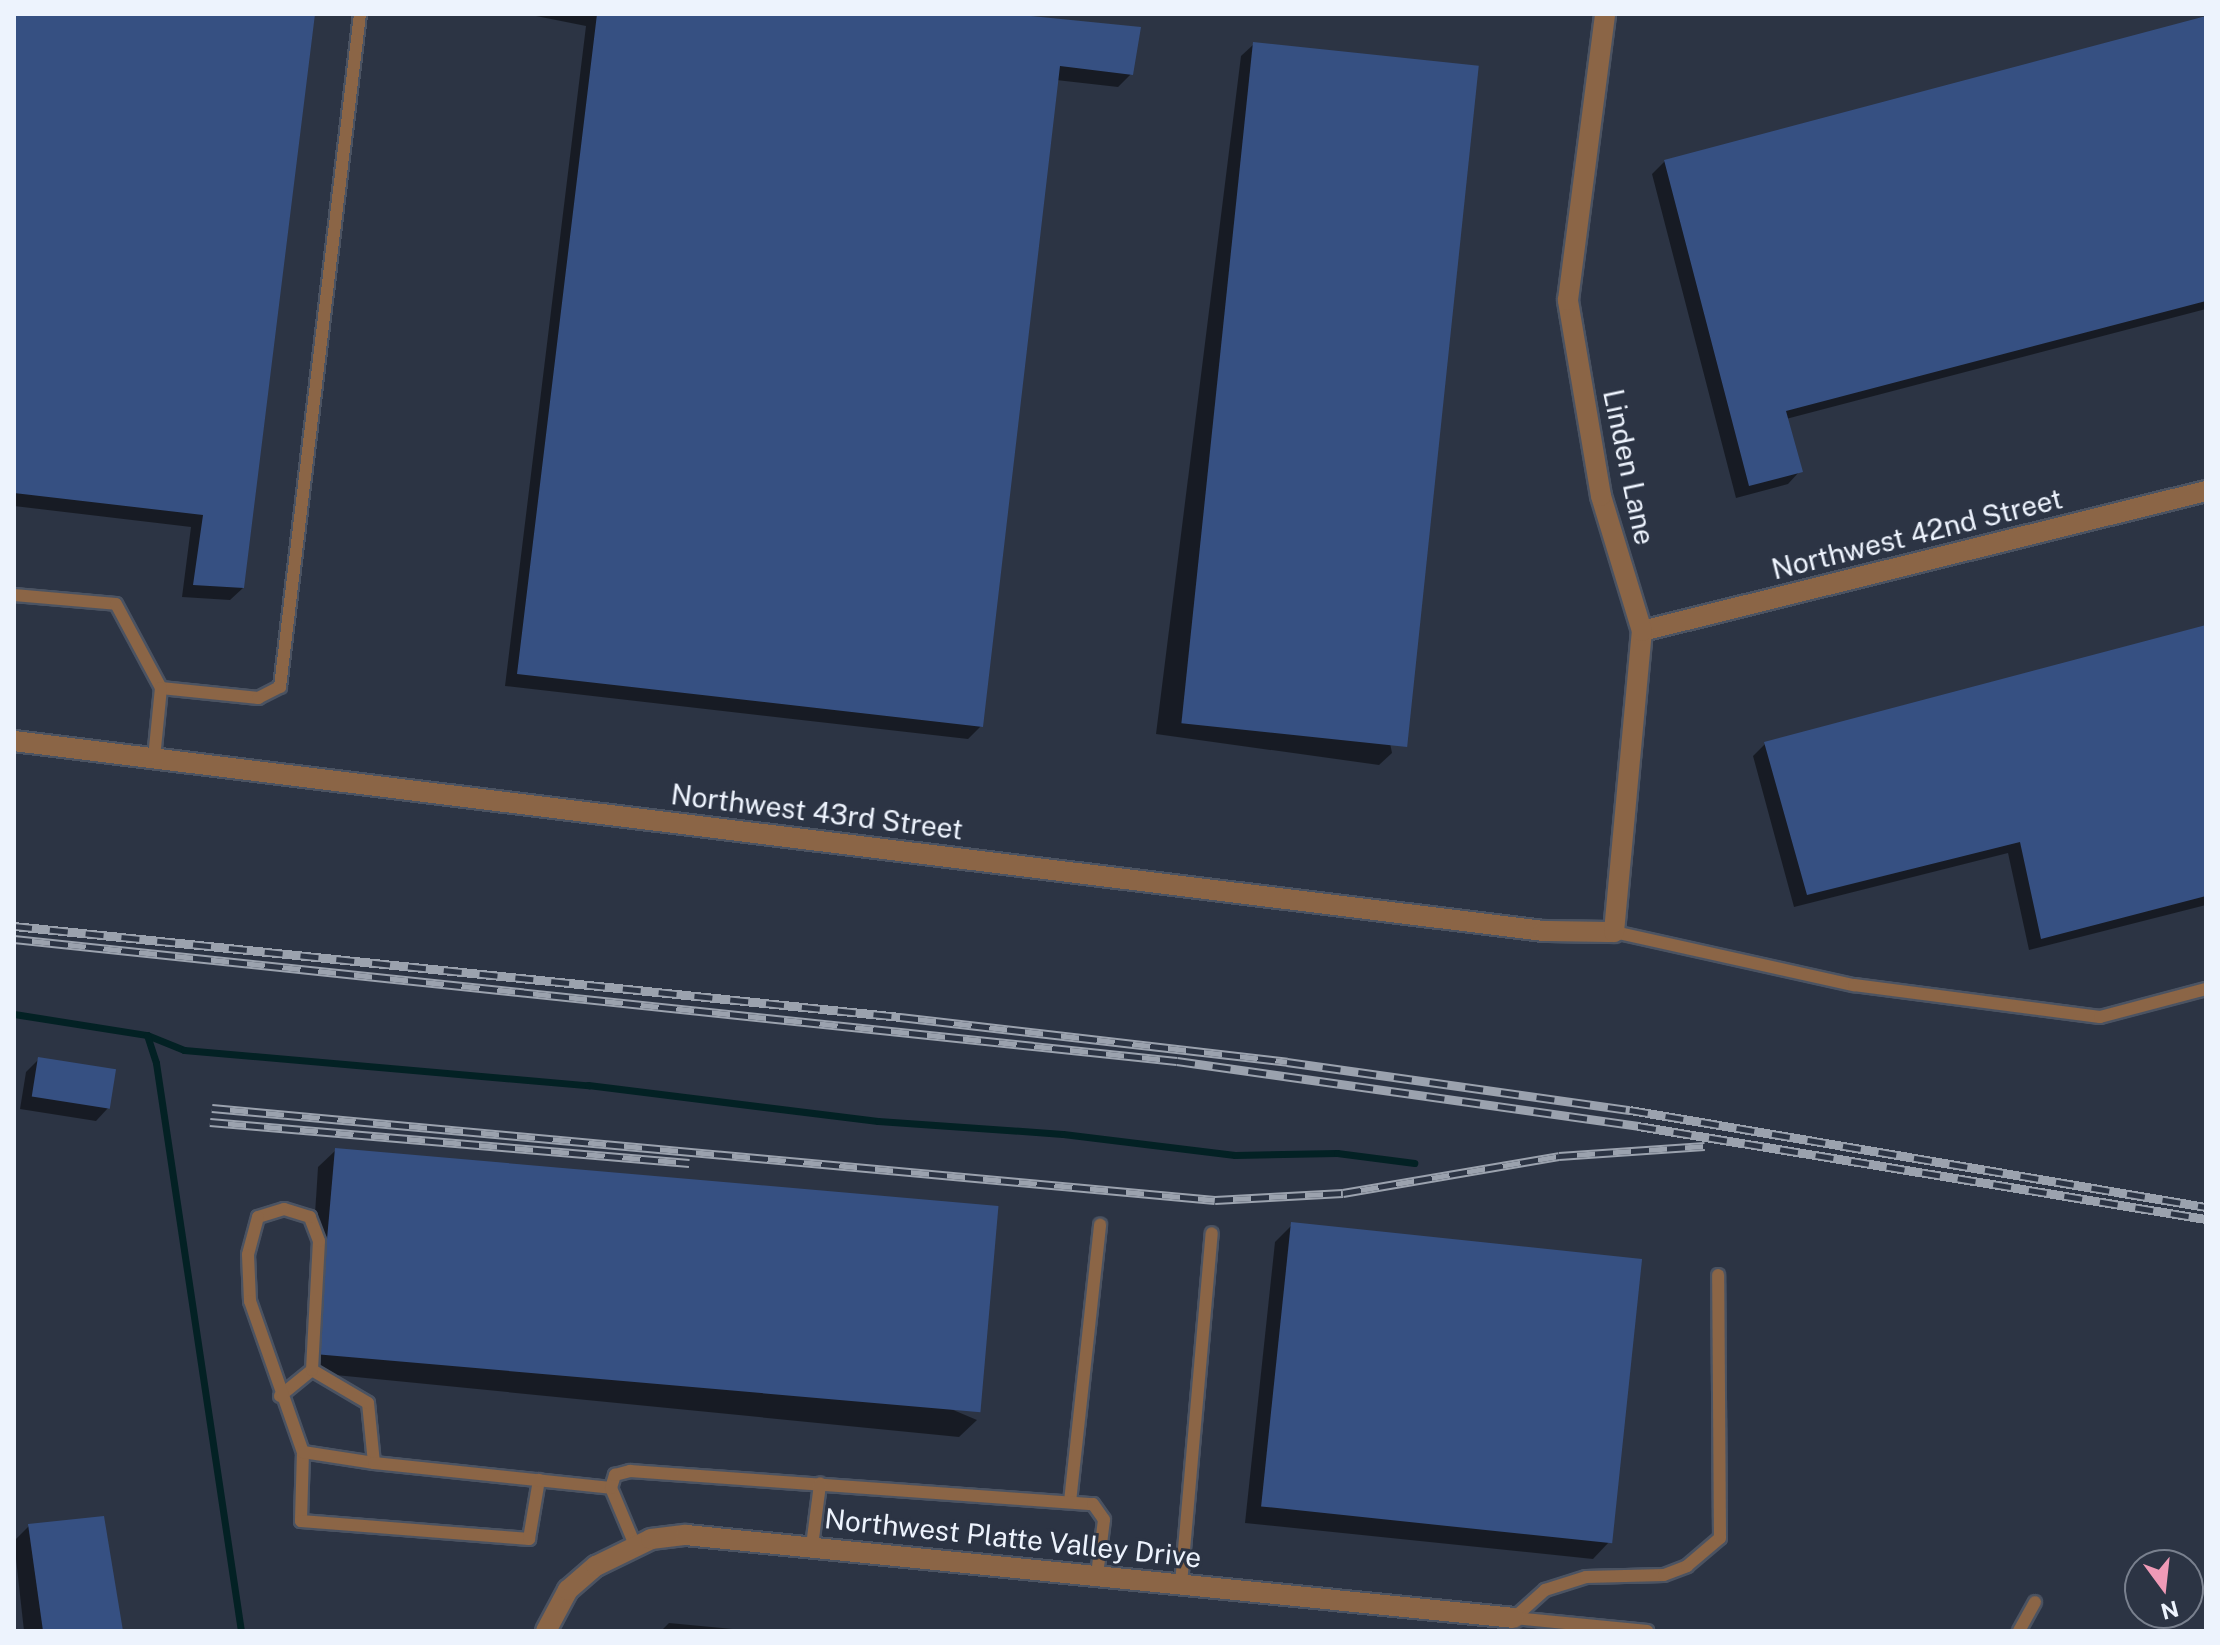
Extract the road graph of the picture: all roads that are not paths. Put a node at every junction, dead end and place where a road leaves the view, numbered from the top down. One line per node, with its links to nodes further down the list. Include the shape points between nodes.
1 (360, 14): 6 (lane, via 280,687 258,698)
2 (1605, 14): 5 (street, Linden Lane, via 1568,300 1601,496)
3 (2206, 491): 5 (street, Northwest 42nd Street)
4 (14, 595): 6 (lane, via 116,604)
5 (1642, 631): 9 (street, Linden Lane)
6 (161, 688): 8 (lane)
7 (14, 741): 8 (street, Northwest 43rd Street)
8 (154, 758): 9 (street, Northwest 43rd Street, via 1543,931)
9 (1614, 932): 10 (lane, via 1854,985 2100,1017)
10 (2206, 989)
11 (1100, 1225): 21 (lane)
12 (1212, 1233): 25 (lane)
13 (1718, 1275): 27 (lane, via 1720,1538 1687,1566 1664,1575 1586,1577 1545,1590)
14 (312, 1370): 15 (lane); 15 (lane, via 319,1241 310,1217 284,1209 258,1217 248,1255 250,1301); 17 (lane, via 368,1403)
15 (280, 1396): 16 (lane)
16 (303, 1452): 17 (lane); 18 (lane, via 301,1521 529,1539)
17 (374, 1463): 18 (lane)
18 (539, 1480): 20 (lane)
19 (820, 1484): 20 (lane, via 630,1471 615,1475); 21 (lane); 23 (lane)
20 (611, 1488): 22 (lane)
21 (1070, 1502): 24 (lane, via 1093,1504 1104,1520)
22 (635, 1545): 23 (street, Northwest Platte Valley Drive, via 686,1535); 28 (street, Northwest Platte Valley Drive, via 596,1566 568,1590)
23 (812, 1546): 24 (street, Northwest Platte Valley Drive)
24 (1097, 1575): 25 (street, Northwest Platte Valley Drive)
25 (1181, 1584): 27 (street, Northwest Platte Valley Drive)
26 (2035, 1602): 30 (lane)
27 (1514, 1618): 29 (lane)
28 (546, 1631)
29 (1647, 1631)
30 (2019, 1631)

